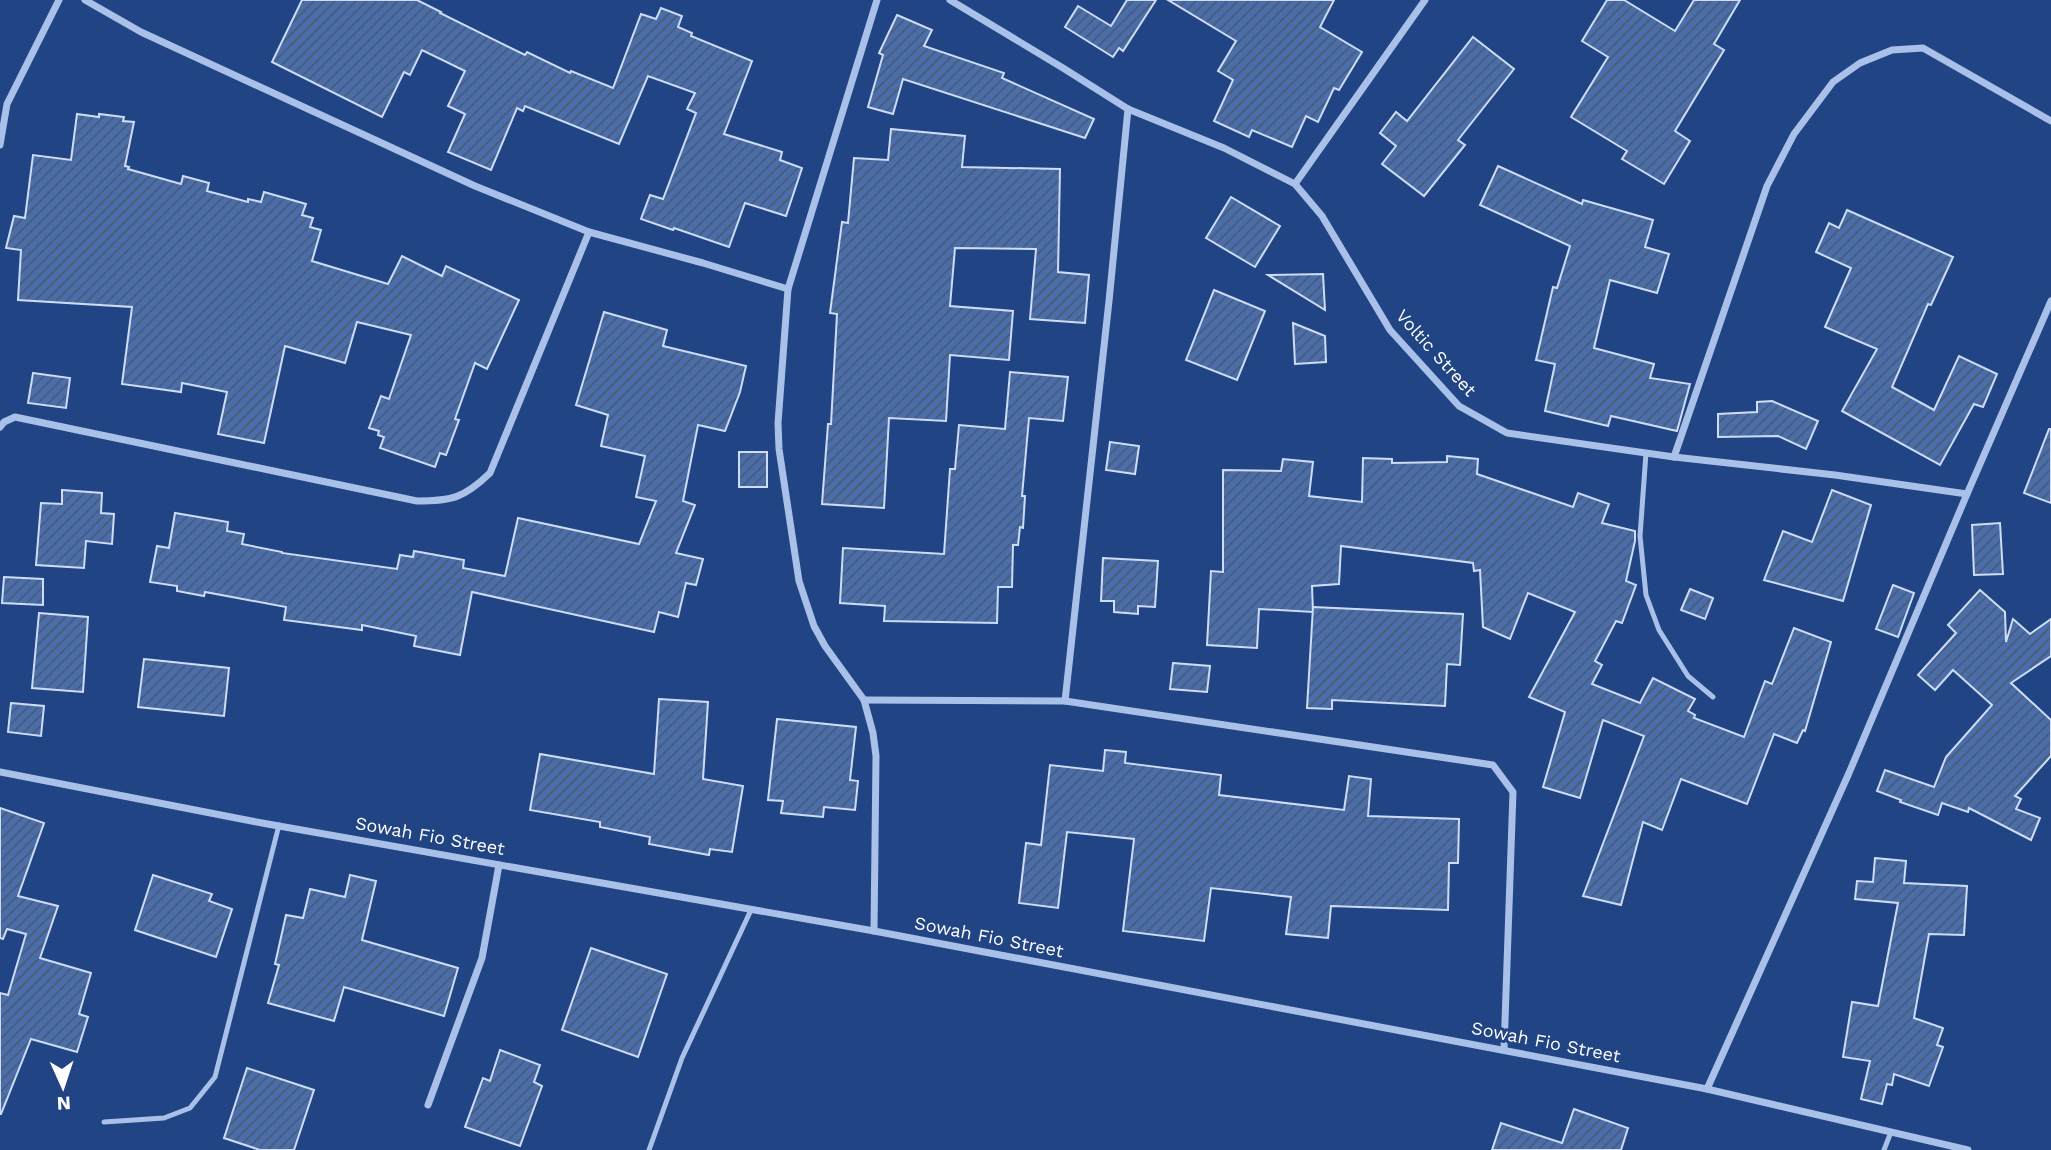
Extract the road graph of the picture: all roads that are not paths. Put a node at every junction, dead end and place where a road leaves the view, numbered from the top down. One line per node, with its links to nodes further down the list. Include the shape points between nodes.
1 (59, 0): 8 (street, via 7,104)
2 (85, 0): 10 (street, via 141,32 475,186)
3 (877, 0): 11 (street)
4 (950, 0): 6 (street, Voltic Street)
5 (1425, 0): 9 (street)
6 (1128, 109): 9 (street, Voltic Street, via 1224,148); 19 (street)
7 (2051, 121): 15 (street, via 1923,48 1892,50 1860,63 1833,82 1794,134 1767,186)
8 (0, 145)
9 (1295, 184): 14 (street, Voltic Street, via 1322,216 1390,330 1459,406 1507,433)
10 (589, 232): 11 (street); 13 (street, via 490,473 472,490 445,501 417,501 15,417)
11 (788, 289): 18 (street, via 778,423 799,580 814,626)
12 (2051, 301): 16 (street)
13 (0, 427)
14 (1646, 453): 15 (street, Voltic Street); 17 (lane, via 1640,537 1646,595 1659,629 1688,676)
15 (1674, 457): 16 (street, Voltic Street)
16 (1967, 494): 26 (street, via 1849,773)
17 (1713, 697)
18 (864, 700): 19 (street); 24 (street, via 876,756)
19 (1065, 701): 25 (street, via 1493,765 1513,792)
20 (0, 772): 21 (street, Sowah Fio Street)
21 (279, 825): 22 (street, Sowah Fio Street); 28 (lane, via 215,1077 190,1108 164,1118)
22 (499, 865): 23 (street, Sowah Fio Street); 27 (street, via 482,958)
23 (751, 909): 24 (street, Sowah Fio Street); 30 (lane, via 682,1058)
24 (874, 931): 25 (street, Sowah Fio Street)
25 (1504, 1050): 26 (street, Sowah Fio Street)
26 (1707, 1089): 29 (street, Sowah Fio Street)
27 (428, 1105)
28 (104, 1122)
29 (1891, 1132): 31 (lane); 32 (street, Sowah Fio Street)
30 (649, 1150)
31 (1884, 1150)
32 (1968, 1150)

